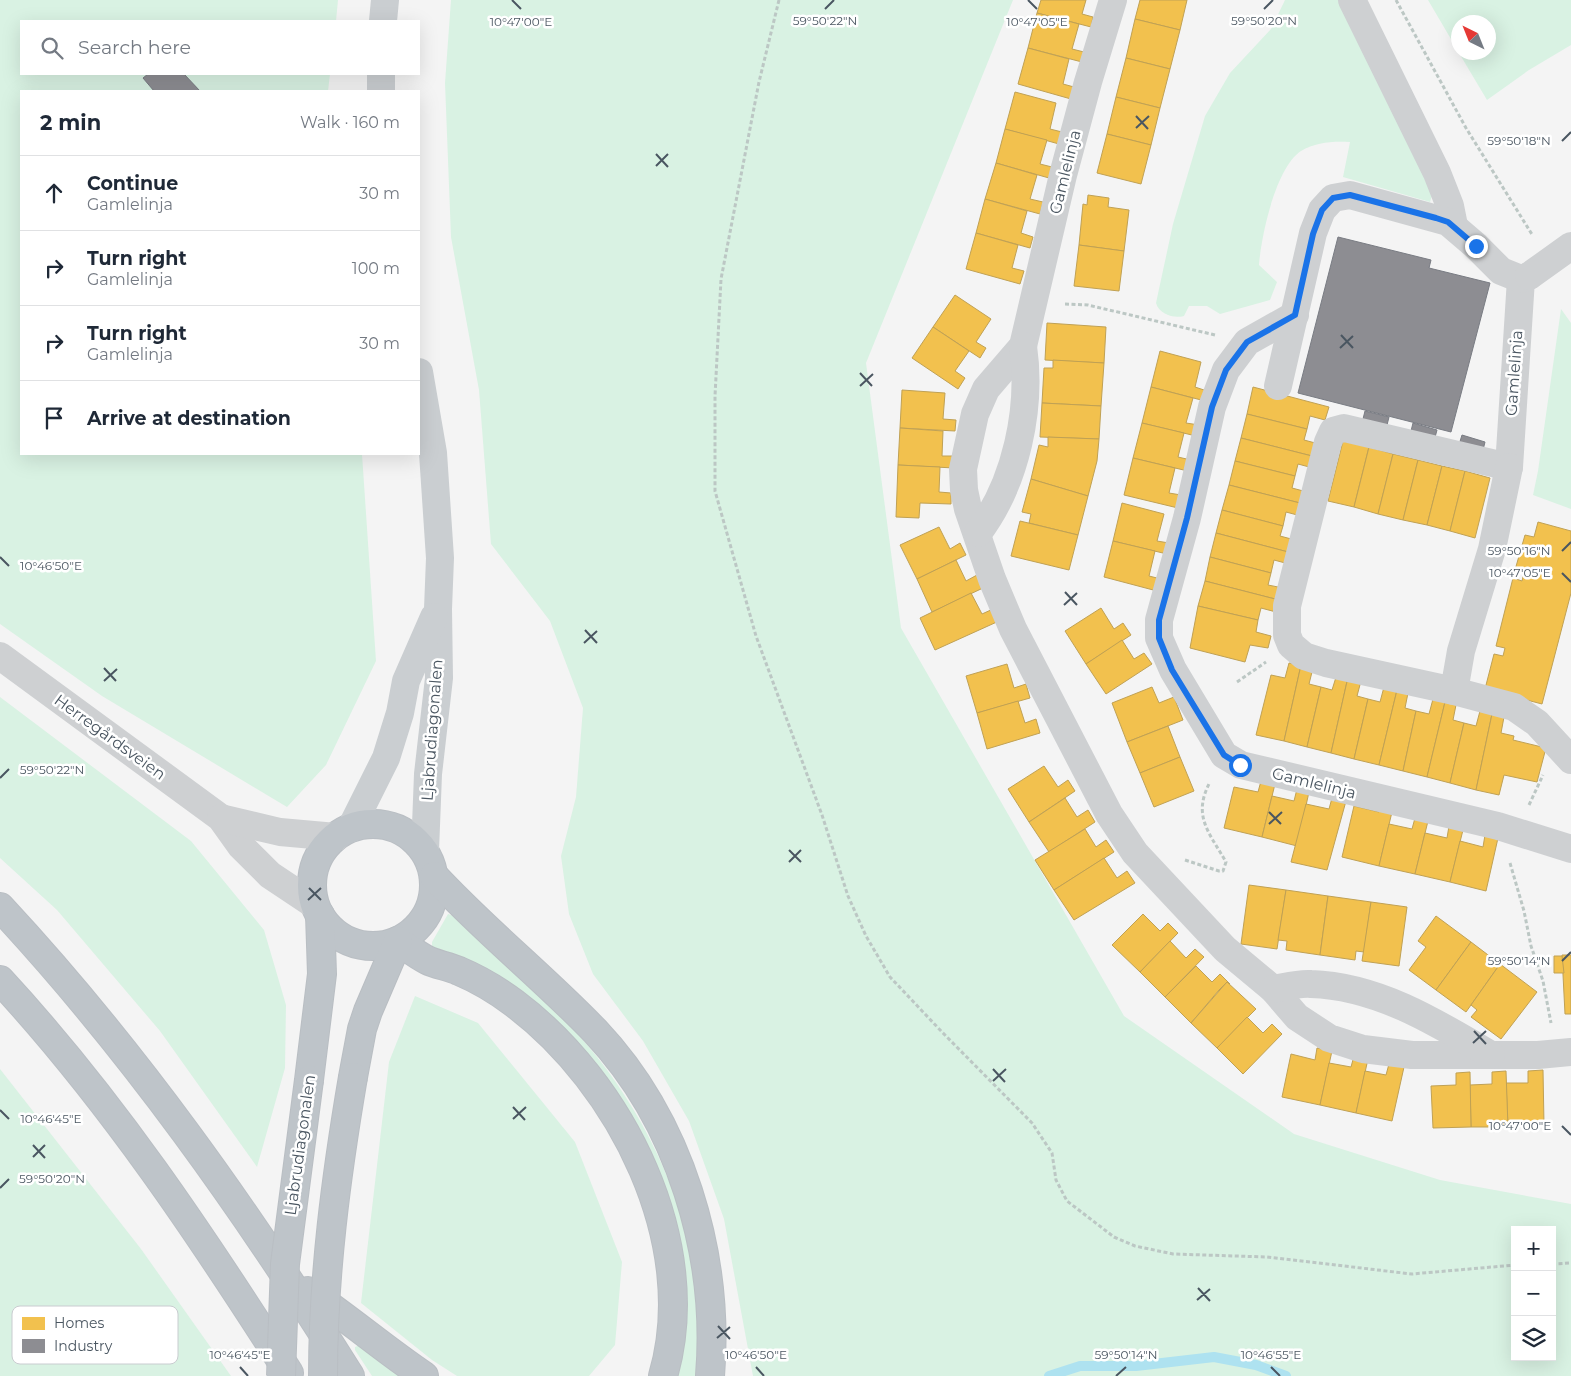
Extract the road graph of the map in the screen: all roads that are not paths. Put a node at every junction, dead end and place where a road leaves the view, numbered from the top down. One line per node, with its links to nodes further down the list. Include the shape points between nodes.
1 (385, 0): 4 (main road)
2 (1113, 0): 11 (street, Gamlelinja, via 1063,175)
3 (1352, 0): 7 (street, via 1438,173)
4 (383, 20)
5 (381, 75): 6 (main road)
6 (380, 90)
7 (1454, 226): 9 (street, via 1501,272); 10 (street, via 1436,218 1350,195 1333,198 1322,210 1313,234)
8 (1571, 246): 9 (street, bridge)
9 (1525, 277): 14 (street, Gamlelinja)
10 (1295, 315): 13 (street); 22 (street, Gamlelinja, via 1247,342 1226,370 1212,407 1187,518 1159,620 1159,638 1172,670 1224,755 1240,765)
11 (1023, 346): 15 (street, Gamlelinja, via 1026,365 1022,424 1005,484 992,514); 15 (street, Gamlelinja, via 986,389 976,414 963,469 968,509)
12 (420, 378): 16 (main road, Ljabrudiagonalen, via 438,502)
13 (1278, 386)
14 (1509, 467): 18 (street, Gamlelinja, via 1492,549 1461,651); 18 (street, via 1344,428 1333,431 1287,606 1287,635 1299,653 1311,659)
15 (978, 533): 28 (street, Gamlelinja, via 992,579 1013,629 1109,814 1143,862 1225,949)
16 (438, 609): 21 (main road, Ljabrudiagonalen, via 406,681 386,758); 23 (main road, Ljabrudiagonalen, via 438,678 428,774)
17 (0, 656): 20 (street, Herregårdsveien)
18 (1454, 691): 19 (street, via 1514,707 1538,723)
19 (1565, 753)
20 (221, 818): 21 (street, Herregårdsveien, via 280,832); 25 (street, Herregårdsveien, via 241,846 270,875)
21 (343, 832): 23 (highway, via 378,824 392,826 416,841); 25 (highway, via 317,860 312,890)
22 (1571, 848)
23 (430, 863): 26 (highway, via 434,896 427,914 415,930); 32 (highway, via 479,923 595,1032 654,1113 677,1161 698,1218 707,1269)
24 (0, 907): 31 (highway, via 53,964 130,1058 232,1195)
25 (318, 910): 26 (highway, via 331,930 346,940 363,946 381,946); 33 (highway, Ljabrudiagonalen, bridge, via 322,974 285,1264)
26 (398, 941): 35 (highway, bridge, via 365,1020 353,1077 332,1219); 38 (highway, via 426,960 459,971 496,990 533,1018 597,1089 623,1129 646,1174 666,1236 673,1306 672,1331)
27 (0, 980): 34 (highway, via 138,1147)
28 (1273, 989): 30 (street, via 1326,985 1394,1003); 30 (street, Gamlelinja, via 1297,1017 1328,1038 1363,1048 1412,1055)
29 (1562, 1053): 30 (street, Gamlelinja)
30 (1490, 1055)
31 (290, 1280): 36 (highway); 37 (highway, via 349,1319)
32 (716, 1373)
33 (281, 1376)
34 (291, 1376)
35 (322, 1376)
36 (350, 1376)
37 (424, 1376)
38 (663, 1376)

